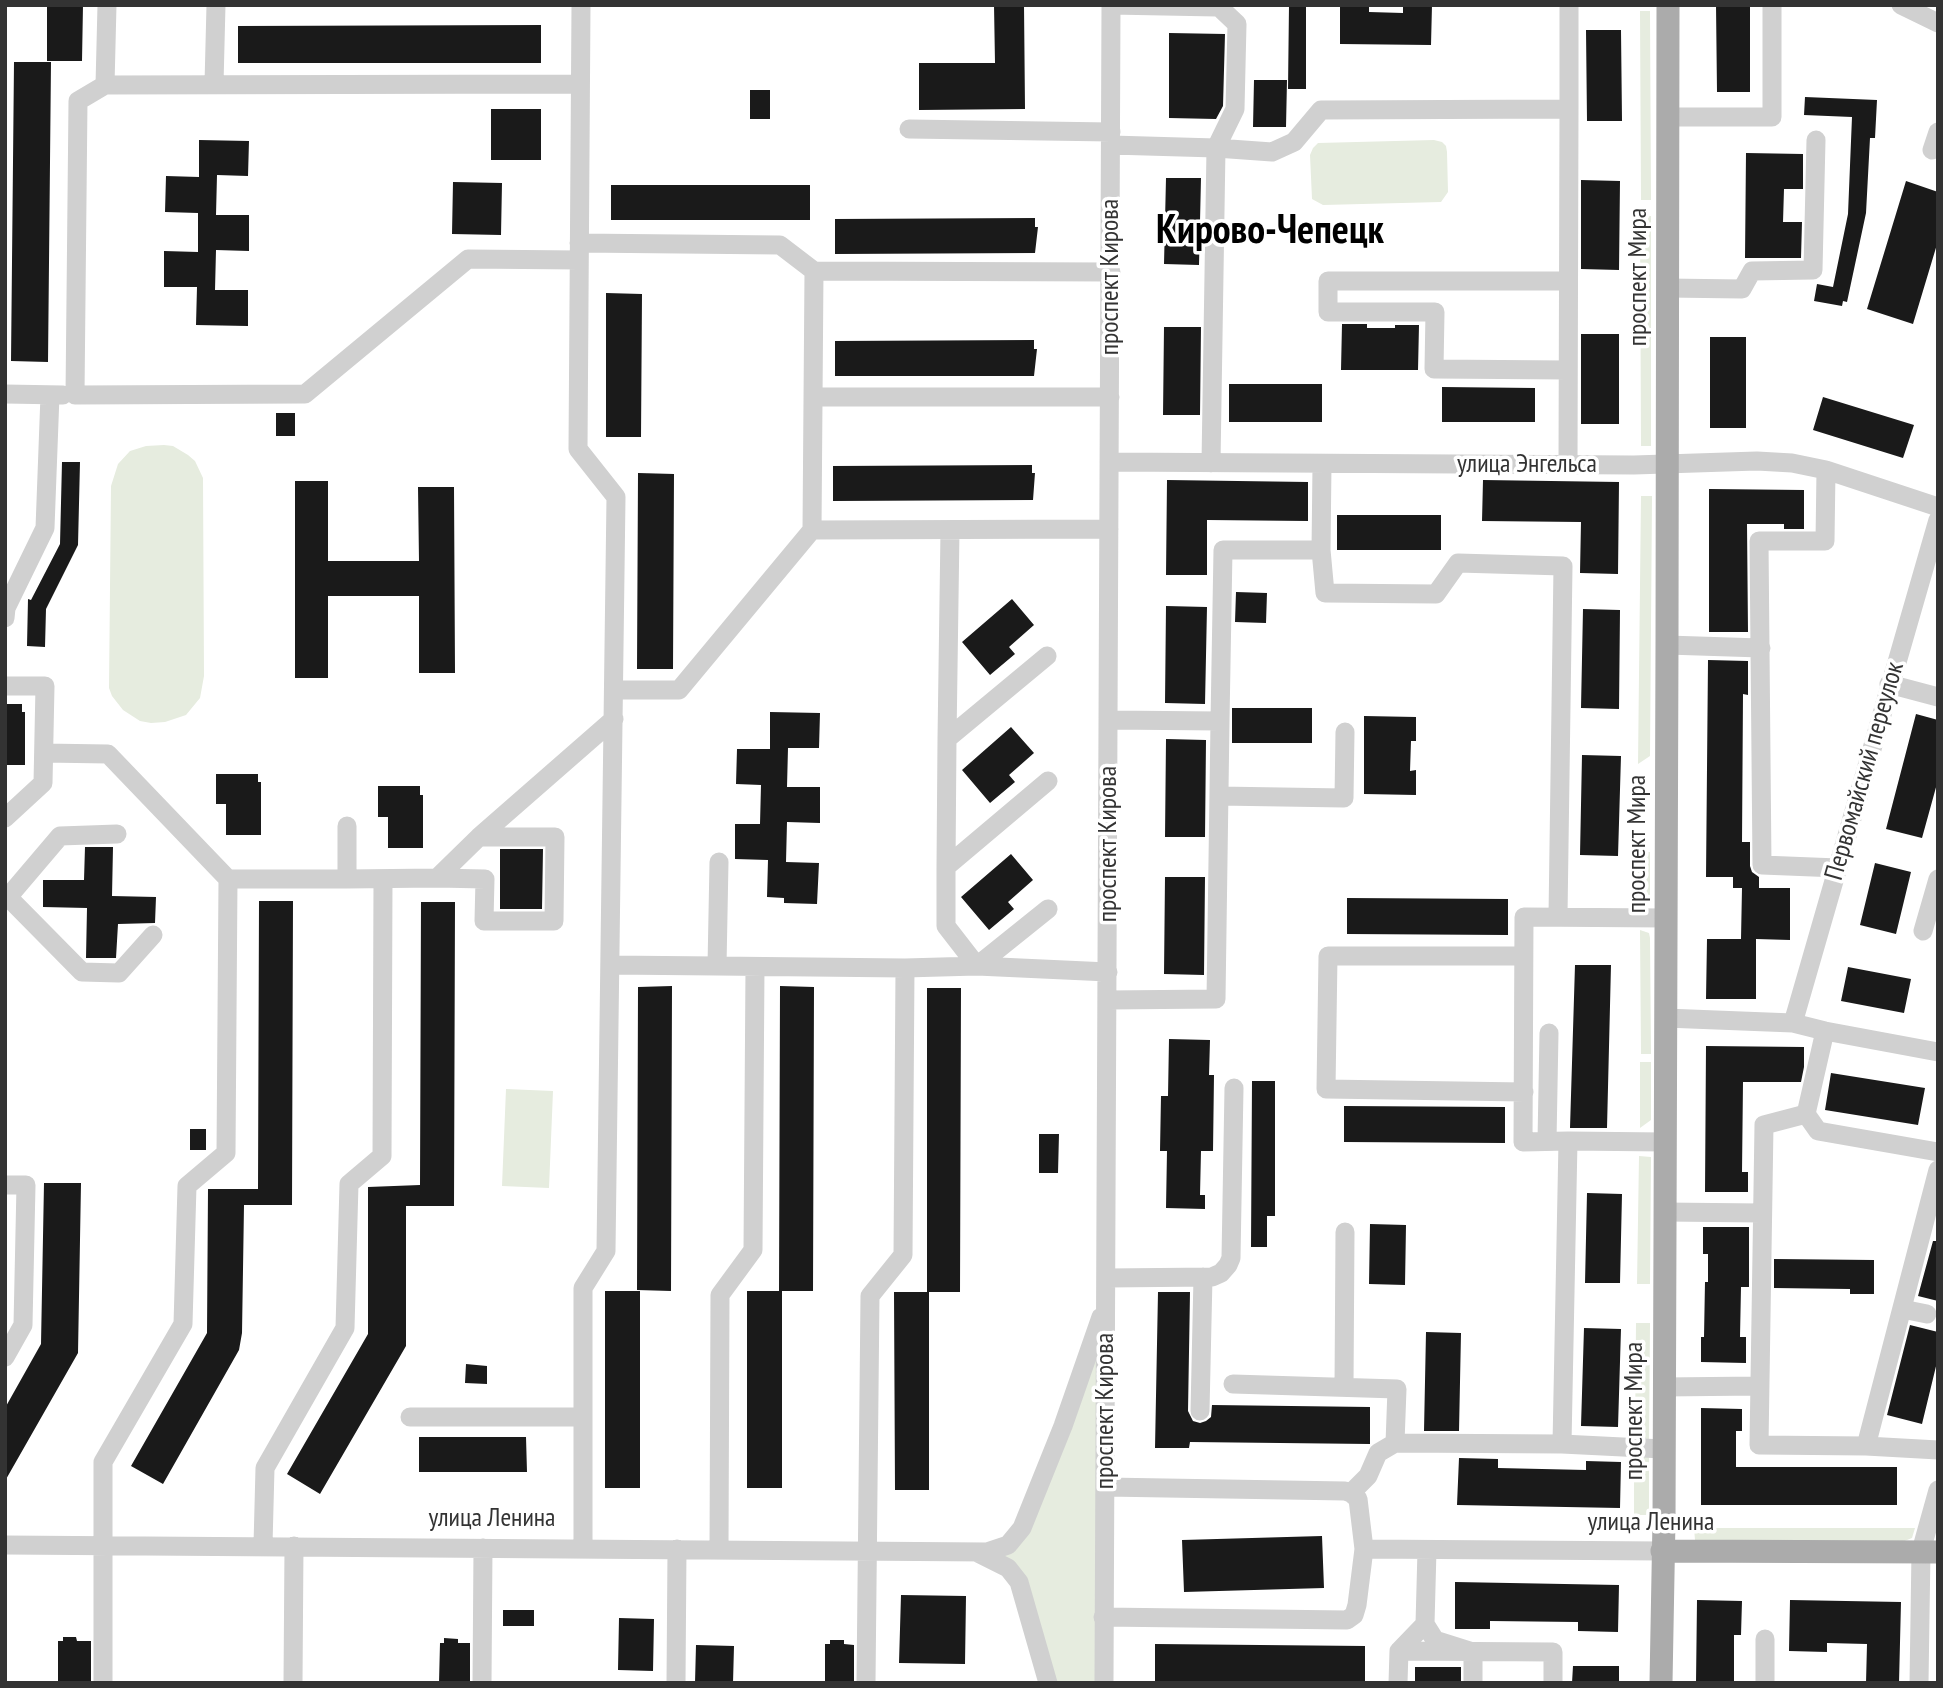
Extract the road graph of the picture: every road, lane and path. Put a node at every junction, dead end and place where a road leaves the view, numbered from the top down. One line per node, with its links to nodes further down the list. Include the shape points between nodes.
1 (107, 5): 13 (street)
2 (215, 5): 11 (street)
3 (581, 5): 12 (street)
4 (1111, 5): 9 (street); 17 (street, проспект Кирова)
5 (1569, 5): 14 (street)
6 (1668, 5): 15 (main road, проспект Мира)
7 (1772, 5): 15 (street, via 1772,117)
8 (1901, 5): 10 (street)
9 (1217, 6): 19 (street, via 1237,24 1235,109)
10 (1938, 23)
11 (214, 84): 12 (street); 13 (street)
12 (580, 84): 20 (street)
13 (105, 85): 28 (street, via 78,101)
14 (1569, 108): 19 (street, via 1321,110 1294,142 1272,152); 23 (street)
15 (1668, 117): 24 (main road, проспект Мира)
16 (909, 129): 17 (street)
17 (1111, 139): 19 (street); 22 (street, проспект Кирова)
18 (1816, 140): 24 (street, via 1813,270 1752,271 1742,289)
19 (1216, 148): 32 (street)
20 (579, 252): 21 (street, via 780,245); 28 (street, via 468,259 305,394); 49 (street, via 578,449 616,497)
21 (814, 271): 22 (street); 29 (street)
22 (1111, 271): 30 (street, проспект Кирова)
23 (1568, 281): 25 (street); 25 (street, via 1328,281 1328,312 1435,312 1434,369)
24 (1667, 288): 33 (main road, проспект Мира)
25 (1568, 370): 34 (street)
26 (5, 394): 27 (street)
27 (50, 395): 28 (street); 43 (street, via 45,528 5,608)
28 (75, 395)
29 (813, 397): 30 (street); 40 (street)
30 (1110, 397): 31 (street, проспект Кирова)
31 (1109, 463): 32 (street, улица Энгельса); 39 (street, проспект Кирова)
32 (1211, 463): 35 (street, улица Энгельса)
33 (1668, 463): 34 (street, улица Энгельса); 36 (street, улица Энгельса, via 1758,461); 44 (main road, проспект Мира)
34 (1569, 464): 35 (street, улица Энгельса)
35 (1322, 465): 42 (street)
36 (1826, 470): 37 (street, улица Энгельса); 45 (street, via 1825,541 1759,541)
37 (1938, 507)
38 (1938, 520): 47 (street, Первомайский переулок)
39 (1109, 529): 41 (street); 52 (street, проспект Кирова)
40 (812, 530): 41 (street); 49 (street, via 679,690)
41 (950, 530): 55 (street)
42 (1321, 550): 53 (street, via 1223,550); 73 (street, via 1325,593 1436,594 1458,563 1563,566)
43 (5, 618)
44 (1667, 645): 45 (street); 74 (main road, проспект Мира)
45 (1761, 648): 65 (street, via 1762,864)
46 (1047, 656): 55 (street)
47 (1889, 684): 50 (street); 65 (street, Первомайский переулок)
48 (5, 687): 56 (street, via 46,687)
49 (615, 690): 51 (street)
50 (1938, 697)
51 (614, 719): 62 (street); 78 (street)
52 (1109, 720): 53 (street); 83 (street, проспект Кирова)
53 (1220, 721): 58 (street)
54 (1345, 732): 58 (street, via 1344,798)
55 (947, 739): 64 (street)
56 (44, 753): 59 (street, via 43,783); 66 (street, via 108,754)
57 (1048, 781): 64 (street)
58 (1219, 796): 84 (street, via 1216,999)
59 (5, 818)
60 (347, 826): 68 (street)
61 (117, 834): 71 (street, via 60,836)
62 (479, 837): 67 (street); 67 (street, via 555,837 554,921 484,921 485,879)
63 (719, 862): 80 (street)
64 (946, 867): 79 (street, via 946,926)
65 (1838, 868): 86 (street, Первомайский переулок)
66 (228, 878): 68 (street); 124 (street, via 226,1153 187,1186 183,1324 103,1462)
67 (437, 878): 69 (street)
68 (347, 879): 69 (street)
69 (383, 879): 125 (street, via 382,1156 349,1184 345,1328 265,1468)
70 (1938, 879): 75 (street)
71 (7, 895): 76 (street, via 82,972 119,973)
72 (1048, 909): 79 (street)
73 (1559, 916): 74 (street); 77 (street, via 1524,917)
74 (1666, 918): 85 (main road, проспект Мира)
75 (1923, 931)
76 (153, 935)
77 (1523, 956): 91 (street); 91 (street, via 1328,956 1326,1089)
78 (610, 965): 80 (street); 114 (street, via 606,1251 583,1288)
79 (977, 966): 82 (street); 83 (street)
80 (717, 967): 81 (street)
81 (755, 967): 82 (street); 130 (street, via 753,1250 720,1295)
82 (905, 968): 135 (street, via 904,1255 870,1296)
83 (1108, 972): 84 (street, проспект Кирова)
84 (1108, 1000): 103 (street, проспект Кирова)
85 (1665, 1018): 86 (street); 95 (main road, проспект Мира)
86 (1793, 1023): 87 (street)
87 (1825, 1031): 89 (street); 92 (street)
88 (1549, 1032): 94 (street)
89 (1938, 1052)
90 (1234, 1088): 102 (street, via 1231,1258 1221,1273)
91 (1524, 1092): 94 (street, via 1524,1142)
92 (1806, 1114): 96 (street, via 1818,1131); 100 (street, via 1764,1125)
93 (1568, 1141): 94 (street); 95 (street); 116 (street)
94 (1547, 1142)
95 (1665, 1142): 99 (main road, проспект Мира)
96 (1938, 1152)
97 (1938, 1170): 105 (street)
98 (5, 1185): 107 (street, via 26,1185 23,1325)
99 (1664, 1212): 100 (street); 110 (main road, проспект Мира)
100 (1762, 1213): 111 (street)
101 (1345, 1232): 109 (street)
102 (1203, 1277): 103 (street); 112 (street)
103 (1107, 1278): 104 (street, проспект Кирова)
104 (1107, 1302): 120 (street, проспект Кирова); 136 (street, via 1022,1528 1008,1545)
105 (1902, 1310): 106 (street); 117 (street)
106 (1927, 1314)
107 (5, 1357)
108 (1233, 1384): 109 (street)
109 (1345, 1387): 115 (street, via 1397,1389)
110 (1663, 1387): 111 (street); 118 (main road, проспект Мира)
111 (1759, 1387): 117 (street, via 1759,1445)
112 (1200, 1411)
113 (410, 1417): 114 (street)
114 (583, 1417): 128 (street)
115 (1395, 1443): 116 (street); 122 (street, via 1378,1454 1368,1476)
116 (1562, 1444): 118 (street)
117 (1866, 1446): 119 (street)
118 (1663, 1448): 133 (main road, проспект Мира)
119 (1938, 1450)
120 (1105, 1487): 122 (street); 137 (street, проспект Кирова)
121 (1938, 1490): 134 (street)
122 (1351, 1493): 131 (street, via 1360,1507)
123 (5, 1545): 124 (street, улица Ленина)
124 (102, 1545): 125 (street, улица Ленина); 142 (street)
125 (263, 1545): 126 (street, улица Ленина)
126 (294, 1546): 127 (street, улица Ленина); 143 (street)
127 (483, 1548): 128 (street, улица Ленина); 144 (street)
128 (583, 1548): 129 (street, улица Ленина)
129 (677, 1549): 130 (street, улица Ленина); 145 (street)
130 (719, 1549): 135 (street, улица Ленина)
131 (1364, 1549): 132 (street, улица Ленина); 137 (street, via 1357,1605 1347,1620)
132 (1427, 1550): 133 (street, улица Ленина); 138 (street)
133 (1662, 1551): 134 (main road, улица Ленина); 152 (main road, проспект Мира)
134 (1930, 1551): 154 (street)
135 (867, 1552): 136 (street, улица Ленина); 146 (street)
136 (978, 1553): 147 (street, via 1008,1568 1019,1582)
137 (1103, 1617): 148 (street, проспект Кирова)
138 (1425, 1625): 140 (street); 141 (street, via 1435,1640)
139 (1765, 1639): 153 (street)
140 (1399, 1651): 141 (street); 149 (street)
141 (1473, 1652): 150 (street); 151 (street, via 1553,1652)
142 (103, 1683)
143 (293, 1683)
144 (482, 1683)
145 (676, 1683)
146 (866, 1683)
147 (1048, 1683)
148 (1104, 1683)
149 (1398, 1683)
150 (1472, 1683)
151 (1553, 1683)
152 (1661, 1683)
153 (1765, 1683)
154 (1919, 1683)

